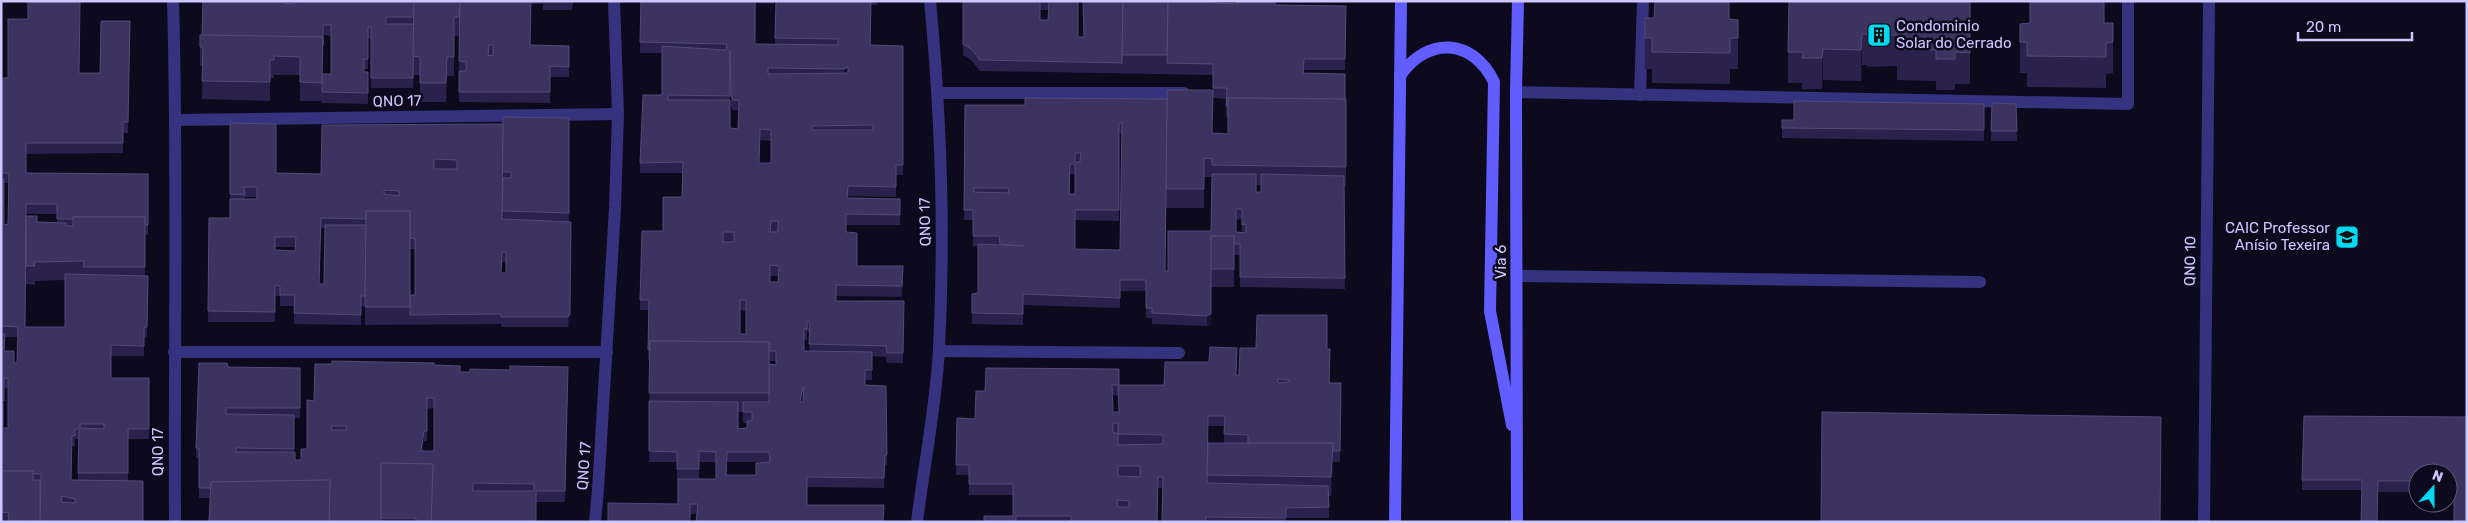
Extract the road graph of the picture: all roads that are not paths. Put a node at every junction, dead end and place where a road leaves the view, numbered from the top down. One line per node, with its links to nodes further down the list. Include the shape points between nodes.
1 (174, 1): 15 (street, QNO 17)
2 (614, 1): 14 (street, QNO 17)
3 (930, 1): 11 (street, QNO 17)
4 (1400, 1): 9 (main road)
5 (1518, 1): 10 (main road, Via 6)
6 (1643, 1): 13 (street)
7 (2128, 1): 13 (street, via 2128,104)
8 (2209, 1): 28 (street, QNO 10)
9 (1400, 76): 22 (main road, via 1423,52 1440,47 1456,48 1480,60 1494,82 1490,311); 26 (main road)
10 (1516, 92): 13 (street); 16 (main road, Via 6)
11 (939, 93): 12 (street); 18 (street, QNO 17, via 942,235)
12 (1194, 93)
13 (1640, 94)
14 (618, 114): 15 (street, QNO 17); 20 (street, QNO 17)
15 (177, 120): 19 (street, QNO 17)
16 (1517, 276): 17 (street); 22 (main road, Via 6)
17 (1980, 282)
18 (939, 351): 21 (street); 25 (street, QNO 17)
19 (174, 352): 20 (street); 23 (street, QNO 17)
20 (607, 352): 24 (street, QNO 17)
21 (1179, 352)
22 (1518, 457): 27 (main road, Via 6)
23 (175, 522)
24 (595, 522)
25 (917, 522)
26 (1395, 522)
27 (1518, 522)
28 (2204, 522)

